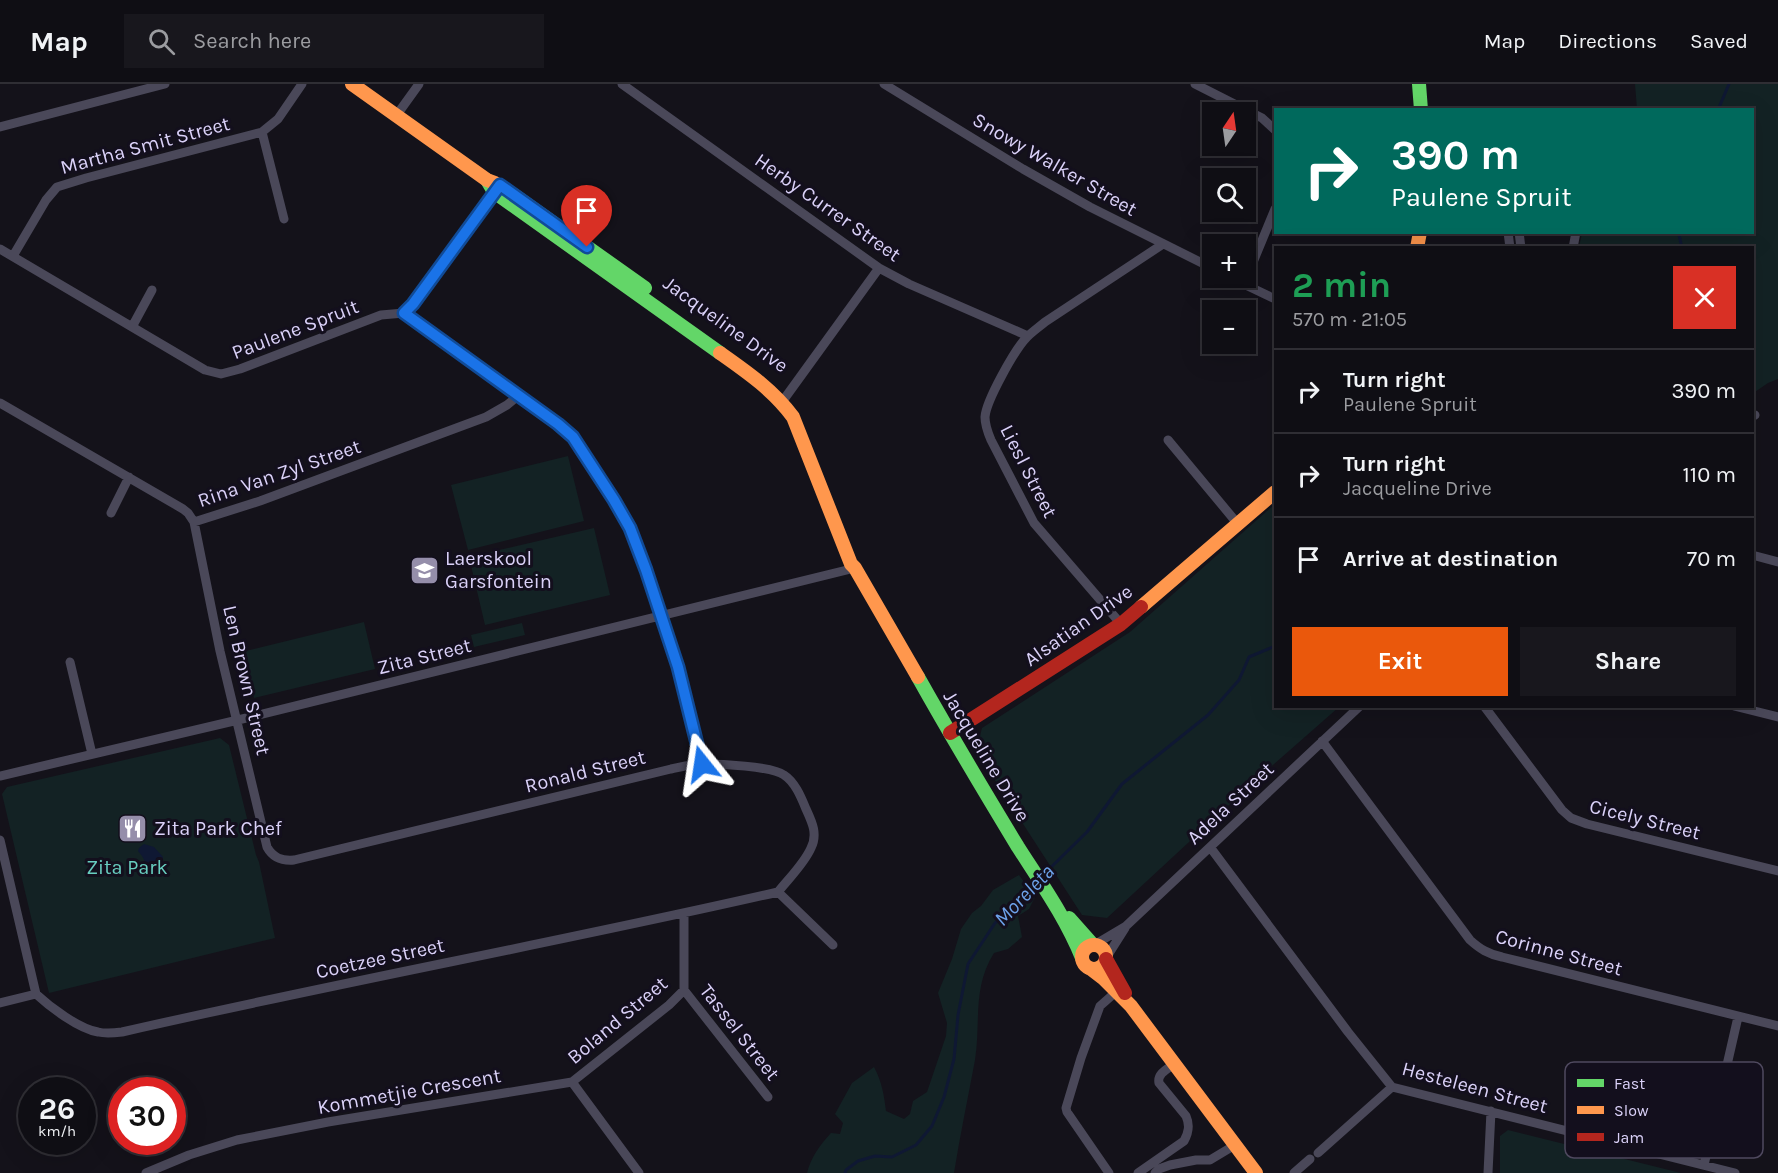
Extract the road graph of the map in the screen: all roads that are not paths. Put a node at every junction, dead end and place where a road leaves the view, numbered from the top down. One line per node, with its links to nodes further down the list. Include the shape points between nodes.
1 (165, 84): 11 (street)
2 (303, 84): 13 (street, Martha Smit Street, via 278,119)
3 (352, 84): 10 (street, Jacqueline Drive)
4 (419, 84): 10 (street)
5 (622, 84): 22 (street, Herby Currer Street)
6 (884, 84): 17 (street, Snowy Walker Street, via 1033,175)
7 (1195, 84): 12 (street, via 1262,118)
8 (1419, 84): 9 (street)
9 (1421, 108)
10 (396, 116): 14 (street, Jacqueline Drive)
11 (0, 127)
12 (1274, 129)
13 (262, 132): 16 (street); 20 (street, Martha Smit Street, via 57,187)
14 (494, 186): 26 (street); 30 (street, Jacqueline Drive)
15 (1274, 211): 19 (street)
16 (284, 219)
17 (1163, 244): 21 (street, Snowy Walker Street); 28 (street, Liesl Street)
18 (0, 249): 20 (street, Paulene Spruit)
19 (1256, 255)
20 (13, 256): 27 (street, Paulene Spruit)
21 (1202, 263)
22 (879, 268): 28 (street, Herby Currer Street); 30 (street)
23 (1252, 288): 25 (street)
24 (152, 290): 27 (street)
25 (1274, 299)
26 (404, 313): 27 (street, Paulene Spruit, via 381,315 221,374 205,370); 29 (street)
27 (132, 327)
28 (1028, 336): 42 (street, Liesl Street, via 988,404 986,428 1034,523)
29 (519, 395): 36 (street, Rina Van Zyl Street, via 495,412 449,431); 41 (street, via 573,437 590,462 630,528)
30 (785, 398): 40 (street, Jacqueline Drive, via 803,418 828,480)
31 (0, 403): 33 (street, Rina Van Zyl Street)
32 (1168, 440): 37 (street)
33 (129, 477): 35 (street); 36 (street, Rina Van Zyl Street, via 183,509)
34 (1274, 493): 37 (street, Alsatian Drive)
35 (111, 513)
36 (194, 522): 48 (street, Len Brown Street)
37 (1237, 524): 42 (street, Alsatian Drive)
38 (1754, 556): 39 (street)
39 (1778, 562)
40 (855, 568): 41 (street, Zita Street); 49 (street, Jacqueline Drive)
41 (662, 617): 48 (street, Zita Street); 52 (street)
42 (1121, 624): 49 (street, Alsatian Drive)
43 (70, 662): 51 (street)
44 (1358, 708): 50 (street, Adela Street)
45 (1485, 708): 57 (street, Cicely Street, via 1571,818)
46 (1742, 708): 47 (street)
47 (1778, 717)
48 (238, 720): 51 (street, Zita Street); 55 (street, Len Brown Street)
49 (950, 733): 59 (street, Jacqueline Drive)
50 (1322, 741): 56 (street, Adela Street); 71 (street, Corinne Street, via 1480,949)
51 (92, 753): 53 (street, Zita Street)
52 (702, 764): 55 (street, Ronald Street, via 294,860 277,858); 58 (street, Ronald Street, via 780,772 801,798 815,830 814,840)
53 (0, 776)
54 (0, 840): 68 (street)
55 (267, 847)
56 (1210, 847): 61 (street, Adela Street); 76 (street, Hesteleen Street)
57 (1778, 871)
58 (778, 892): 60 (street, Coetzee Street); 62 (street)
59 (1048, 894): 63 (street, Jacqueline Drive); 65 (street, Jacqueline Drive)
60 (684, 914): 66 (street, Boland Street); 68 (street, Coetzee Street, via 122,1032 91,1030)
61 (1126, 926): 63 (street, Adela Street); 64 (street, Adela Street)
62 (833, 945)
63 (1094, 945): 64 (street, via 1104,950); 65 (street, via 1086,948)
64 (1106, 958): 65 (street, via 1103,966 1096,969); 70 (street, Jacqueline Drive)
65 (1087, 964): 67 (street, Jacqueline Drive)
66 (684, 990): 75 (street, Boland Street); 77 (street, Tassel Street)
67 (1117, 992): 70 (street, Jacqueline Drive); 88 (street, via 1100,1006 1066,1108)
68 (36, 994): 69 (street)
69 (0, 1003)
70 (1131, 1006): 74 (street, Jacqueline Drive)
71 (1738, 1017): 72 (street, Corinne Street); 73 (street)
72 (1778, 1026)
73 (1728, 1062)
74 (1174, 1064): 80 (street, Jacqueline Drive); 89 (street, via 1158,1080 1186,1116 1188,1134 1184,1141)
75 (572, 1082): 86 (street, Kommetjie Crescent, via 277,1131 214,1146); 87 (street)
76 (1392, 1087): 78 (street, Hesteleen Street); 81 (street)
77 (768, 1097)
78 (1491, 1111): 79 (street, Hesteleen Street); 93 (street)
79 (1565, 1130)
80 (1235, 1145): 90 (street, via 1210,1160 1170,1165); 91 (street, Jacqueline Drive)
81 (1318, 1153)
82 (1676, 1158): 85 (street, Hesteleen Street)
83 (1706, 1158): 85 (street)
84 (1310, 1159): 92 (street)
85 (1704, 1165): 94 (street, Hesteleen Street)
86 (146, 1173)
87 (639, 1173)
88 (1109, 1173)
89 (1138, 1173)
90 (1155, 1173)
91 (1256, 1173)
92 (1294, 1173)
93 (1488, 1173)
94 (1735, 1173)

